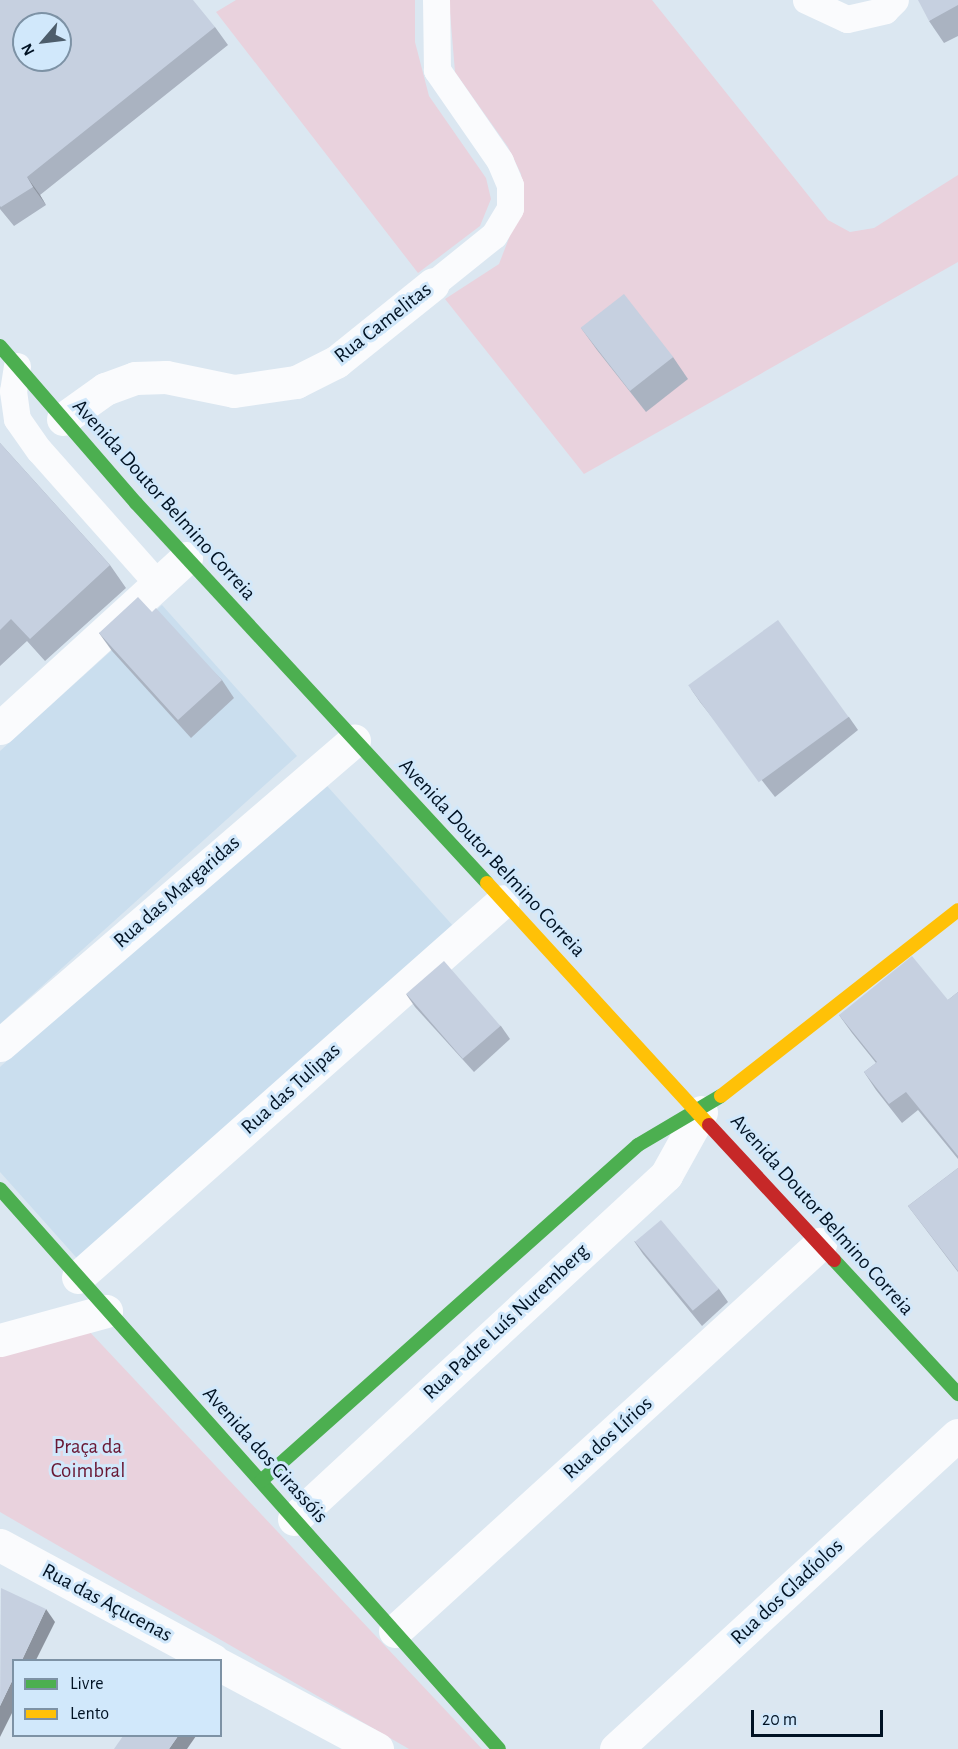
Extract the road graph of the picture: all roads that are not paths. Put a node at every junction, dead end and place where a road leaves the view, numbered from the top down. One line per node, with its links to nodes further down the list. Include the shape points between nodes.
1 (436, 0): 4 (lane, Rua Camelitas, via 437,70 500,161 510,185 510,208 494,235)
2 (806, 0): 3 (lane, via 847,19)
3 (900, 5)
4 (433, 284): 6 (street, Rua Camelitas, via 336,362 296,382 234,391 166,377 135,378 105,389)
5 (5, 354): 6 (street, Avenida Doutor Belmino Correia); 8 (lane, via 17,419 39,450)
6 (63, 419): 7 (street, Avenida Doutor Belmino Correia)
7 (186, 558): 8 (street); 10 (street, Avenida Doutor Belmino Correia)
8 (158, 584): 9 (street)
9 (0, 728)
10 (354, 740): 11 (street, Avenida Doutor Belmino Correia); 13 (street, Rua das Margaridas)
11 (503, 901): 14 (street, Avenida Doutor Belmino Correia); 17 (street, Rua das Tulipas)
12 (958, 910): 14 (street, Rua Padre Luís Nuremberg)
13 (0, 1045)
14 (701, 1112): 16 (street, Avenida Doutor Belmino Correia); 22 (street, Rua Padre Luís Nuremberg, via 638,1145); 23 (street, Rua Padre Luís Nuremberg, via 666,1175)
15 (0, 1189): 17 (street, Avenida dos Girassóis)
16 (820, 1244): 20 (street, Avenida Doutor Belmino Correia); 25 (street, Rua dos Lírios)
17 (78, 1277): 18 (street, Avenida dos Girassóis)
18 (106, 1311): 19 (street); 22 (street, Avenida dos Girassóis)
19 (0, 1340)
20 (958, 1394)
21 (958, 1435): 30 (street, Rua dos Gladíolos)
22 (261, 1481): 23 (street, Avenida dos Girassóis)
23 (294, 1519): 25 (street, Avenida dos Girassóis)
24 (0, 1545): 26 (street, Rua das Açucenas)
25 (395, 1631): 29 (street, Avenida dos Girassóis)
26 (211, 1659)
27 (222, 1666): 28 (street)
28 (377, 1749)
29 (499, 1749)
30 (616, 1749)

